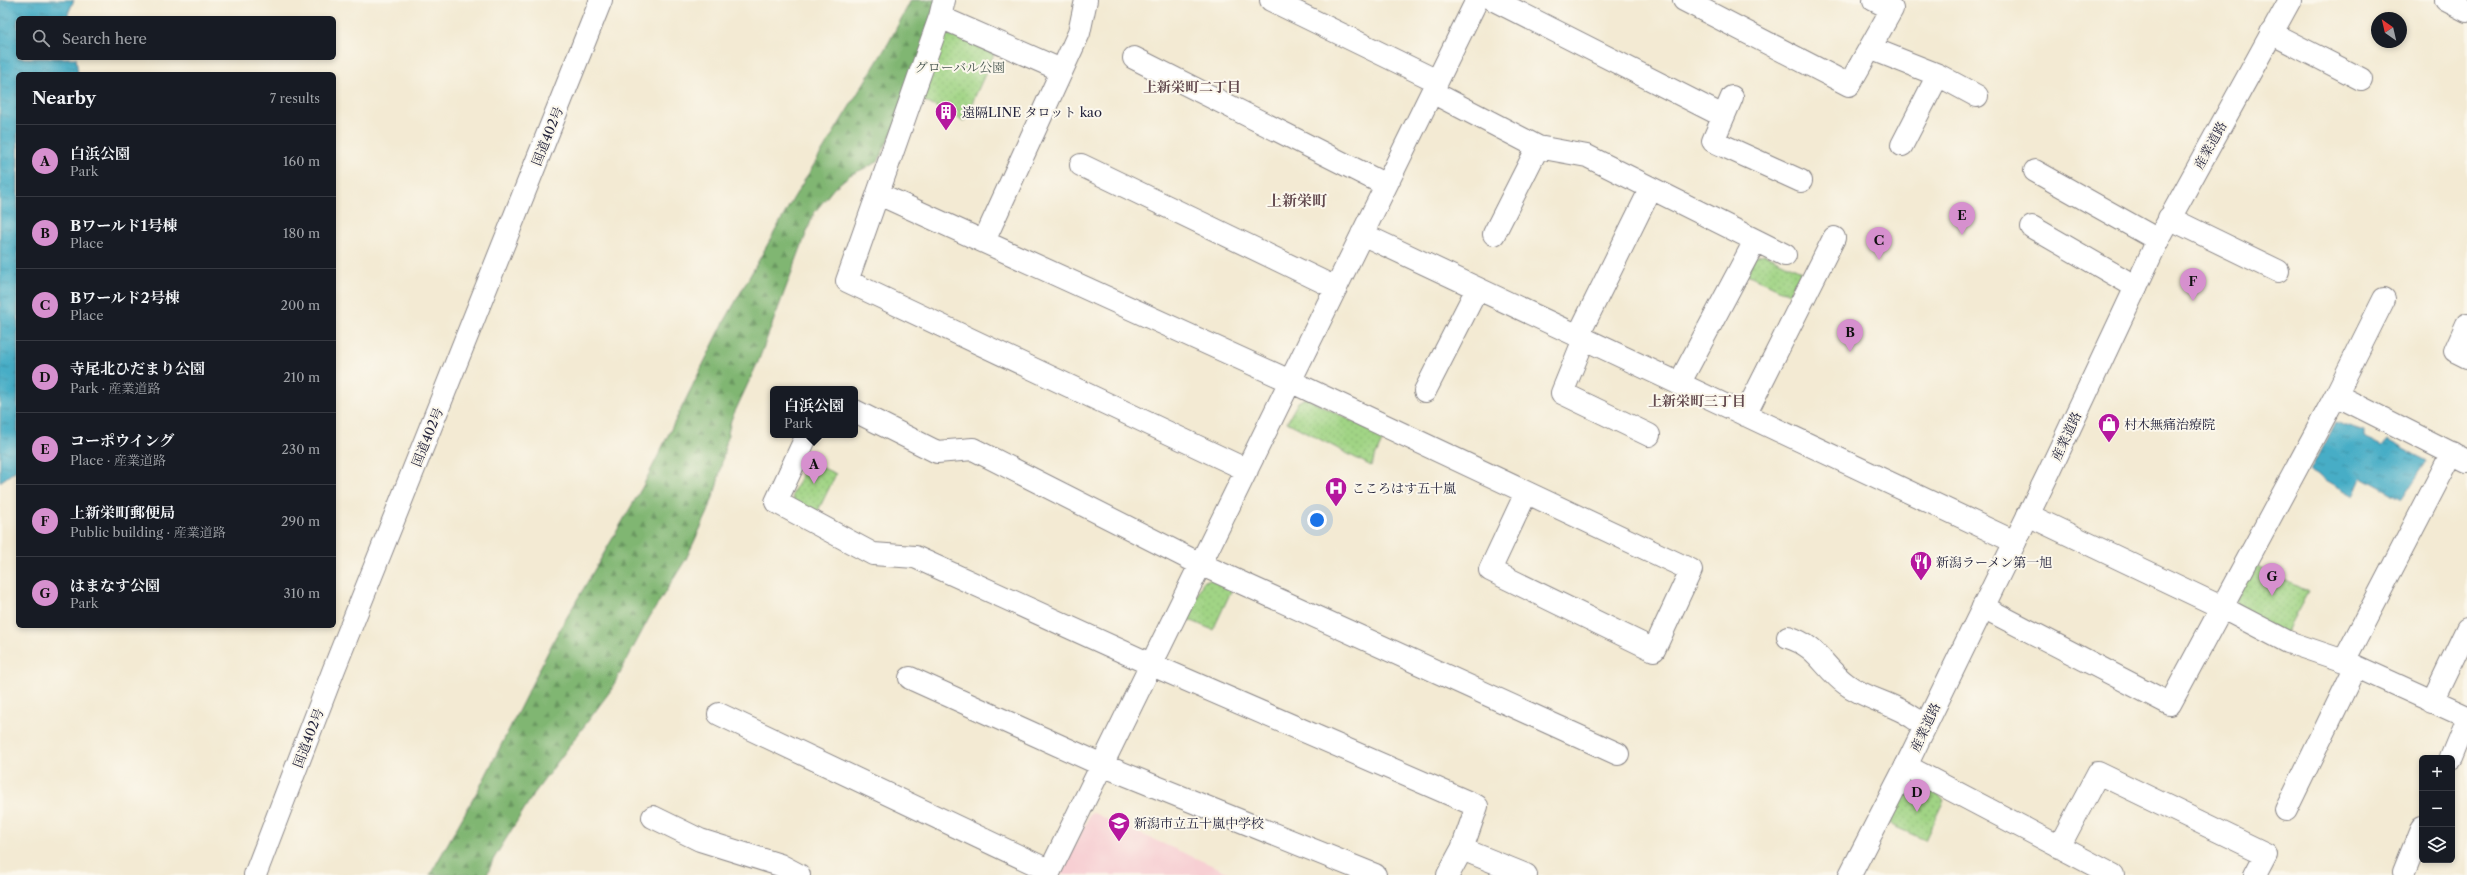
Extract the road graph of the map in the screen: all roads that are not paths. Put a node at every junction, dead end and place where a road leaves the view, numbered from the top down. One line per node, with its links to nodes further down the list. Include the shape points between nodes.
1 (601, 0): 83 (main road, 国道402号, via 337,662)
2 (1086, 0): 15 (main road, via 1079,33)
3 (1271, 0): 18 (main road)
4 (1477, 0): 18 (main road)
5 (1494, 0): 21 (main road)
6 (1684, 0): 13 (main road, via 1849,85)
7 (1874, 0): 13 (main road, via 1892,9)
8 (2290, 0): 12 (main road, 産業道路)
9 (2446, 0): 11 (main road)
10 (942, 9): 15 (main road); 29 (main road)
11 (2467, 11)
12 (2271, 33): 17 (main road); 30 (main road, 産業道路)
13 (1870, 48): 16 (main road)
14 (1134, 58): 27 (main road)
15 (1060, 70): 36 (main road)
16 (1938, 75): 20 (main road); 22 (main road)
17 (2362, 79)
18 (1435, 86): 23 (main road); 27 (main road)
19 (1732, 96): 21 (main road)
20 (1977, 96)
21 (1723, 116): 26 (main road, via 1713,141)
22 (1902, 145)
23 (1538, 147): 28 (main road, via 1587,156); 33 (main road)
24 (1081, 165): 41 (main road)
25 (2035, 171): 35 (main road)
26 (1801, 181)
27 (1386, 185): 32 (main road)
28 (1651, 188): 37 (main road); 45 (main road)
29 (879, 194): 36 (main road); 56 (main road, via 847,281)
30 (2169, 218): 35 (main road, 産業道路); 39 (main road)
31 (2032, 227): 40 (main road)
32 (1362, 234): 41 (main road); 42 (main road)
33 (1494, 234)
34 (1834, 238): 52 (main road)
35 (2158, 240): 40 (main road, 産業道路)
36 (984, 241): 47 (main road)
37 (1755, 241): 38 (main road); 48 (main road)
38 (1785, 255)
39 (2278, 271)
40 (2136, 287): 58 (main road, 産業道路)
41 (1336, 288): 47 (main road)
42 (1477, 289): 45 (main road); 49 (main road)
43 (2384, 299): 50 (main road)
44 (2467, 324): 46 (main road, via 2455,351)
45 (1581, 338): 48 (main road); 53 (main road, via 1562,393)
46 (2467, 357)
47 (1290, 380): 56 (main road); 57 (main road)
48 (1679, 384): 52 (main road)
49 (1425, 391)
50 (2336, 395): 55 (main road); 62 (main road)
51 (858, 412): 60 (main road, via 937,452 973,449)
52 (1744, 415): 59 (main road)
53 (1649, 436)
54 (807, 438): 65 (main road, via 776,502 873,554 915,557)
55 (2459, 457): 66 (main road)
56 (1247, 470): 60 (main road)
57 (1526, 493): 57 (main road, via 1490,570 1654,650 1691,570)
58 (2028, 515): 59 (main road, 産業道路); 62 (main road)
59 (2015, 542): 61 (main road, 産業道路)
60 (1200, 564): 65 (main road); 72 (main road)
61 (1984, 607): 62 (main road, via 2170,704); 71 (main road, 産業道路)
62 (2221, 607): 66 (main road, via 2288,642)
63 (2467, 629): 68 (main road)
64 (1788, 636): 71 (main road, via 1817,652 1829,669 1847,685 1904,711)
65 (1150, 664): 74 (main road); 80 (main road, via 1477,806)
66 (2350, 665): 68 (main road); 76 (main road)
67 (910, 678): 74 (main road)
68 (2432, 702): 70 (main road)
69 (719, 714): 82 (main road)
70 (2467, 718): 73 (main road)
71 (1925, 725): 75 (main road, 産業道路)
72 (1618, 754)
73 (2452, 755)
74 (1102, 765): 82 (main road); 85 (main road)
75 (1906, 766): 79 (main road); 88 (main road, 産業道路)
76 (2286, 810)
77 (653, 817): 84 (main road, via 700,840 780,865)
78 (2419, 835): 81 (main road)
79 (2059, 847): 89 (main road); 90 (main road, via 2098,773 2266,854)
80 (1462, 849): 86 (main road); 87 (main road)
81 (2404, 872)
82 (1049, 873)
83 (255, 875)
84 (799, 875)
85 (1375, 875)
86 (1448, 875)
87 (1526, 875)
88 (1850, 875)
89 (2112, 875)
90 (2255, 875)

